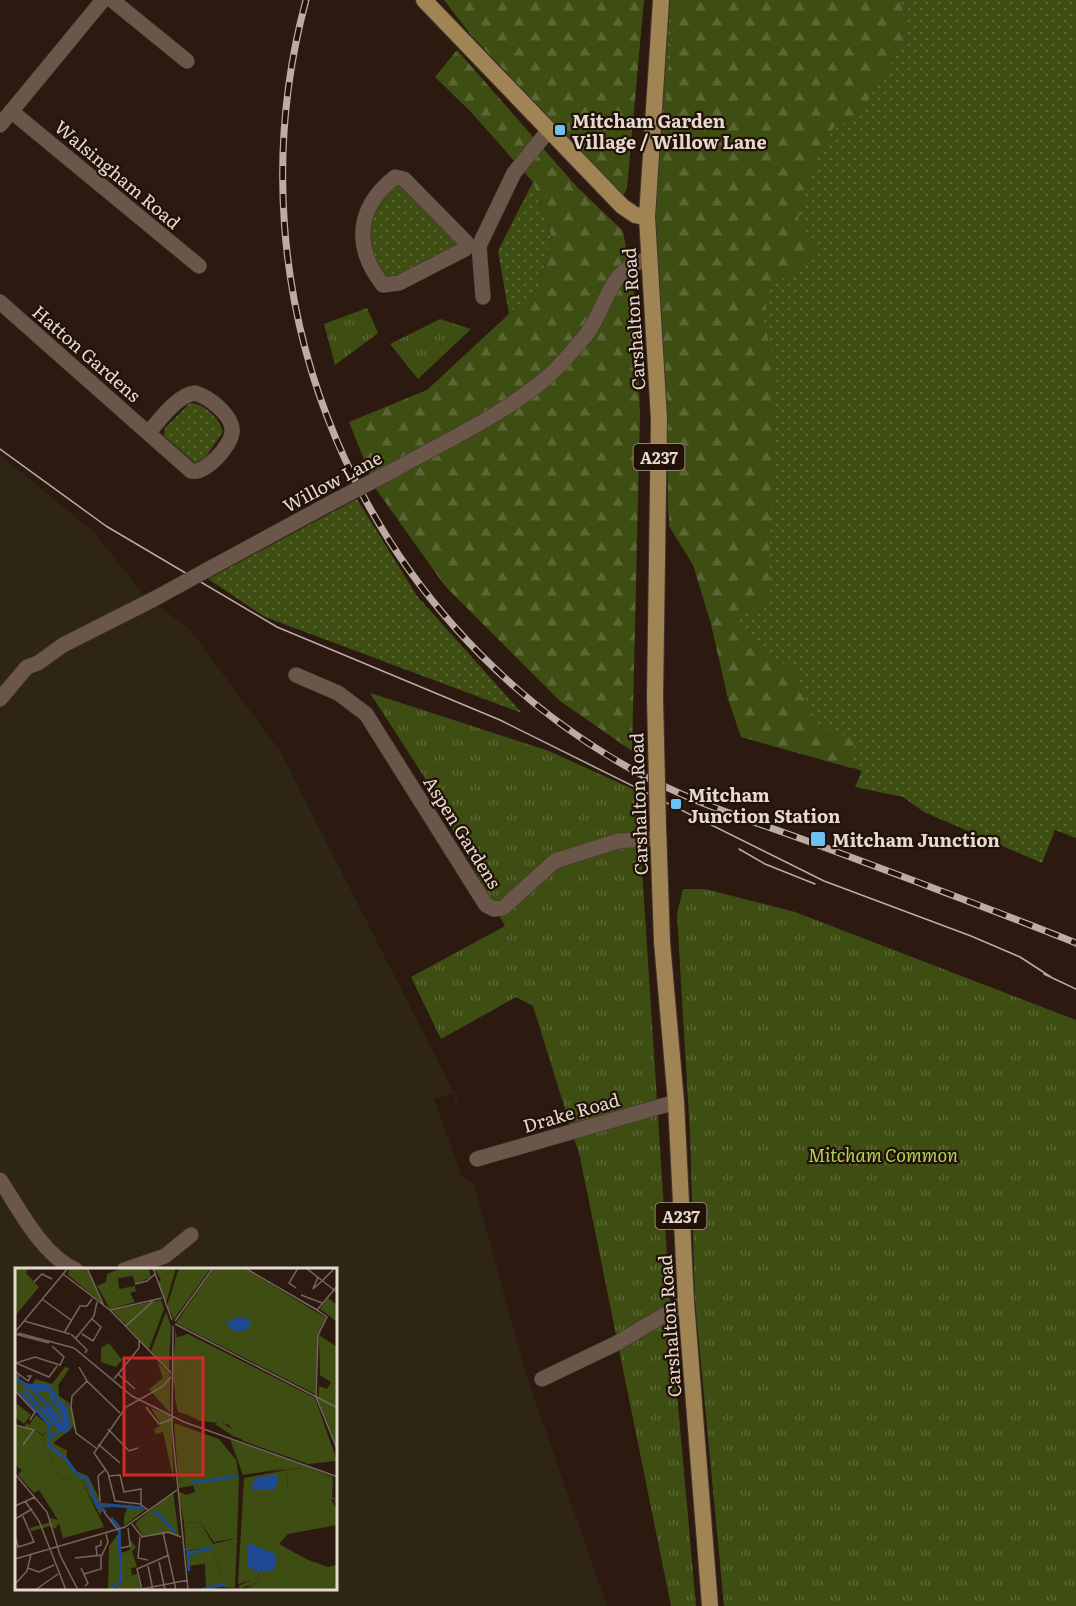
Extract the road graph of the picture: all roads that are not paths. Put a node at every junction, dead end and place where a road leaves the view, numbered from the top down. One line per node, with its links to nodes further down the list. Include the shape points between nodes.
1 (103, 0): 6 (street)
2 (112, 0): 5 (street)
3 (424, 0): 8 (main road)
4 (661, 0): 9 (main road, Carshalton Road / A237)
5 (187, 62)
6 (11, 111): 7 (street); 12 (street, Walsingham Road)
7 (0, 125)
8 (548, 131): 9 (main road, via 622,206 635,215); 10 (street, via 514,173)
9 (648, 217): 11 (main road, Carshalton Road / A237)
10 (472, 245): 10 (street, via 399,283 383,285 369,267 363,250 364,220 370,204 395,177 404,180); 13 (street)
11 (648, 259): 17 (street, Willow Lane, bridge, via 624,269 586,336 522,397 396,469 63,645 27,667); 18 (main road, Carshalton Road / A237, bridge, via 659,419 655,698)
12 (199, 266)
13 (483, 297)
14 (0, 302): 15 (street, Hatton Gardens)
15 (148, 433): 15 (street, Hatton Gardens, via 181,399 195,393 213,402 232,429 221,452 198,472 191,471)
16 (296, 675): 18 (street, Aspen Gardens, via 338,693 366,714 486,905 494,909 502,908 555,861)
17 (0, 699)
18 (658, 832): 19 (main road, Carshalton Road / A237, via 662,942)
19 (676, 1102): 20 (street, Drake Road); 25 (main road, Carshalton Road / A237)
20 (477, 1159)
21 (0, 1180): 23 (street, via 44,1244)
22 (191, 1235): 24 (street, via 165,1256)
23 (72, 1268)
24 (130, 1268)
25 (686, 1302): 26 (street, via 617,1343); 27 (main road, Carshalton Road / A237)
26 (542, 1379)
27 (710, 1606)

